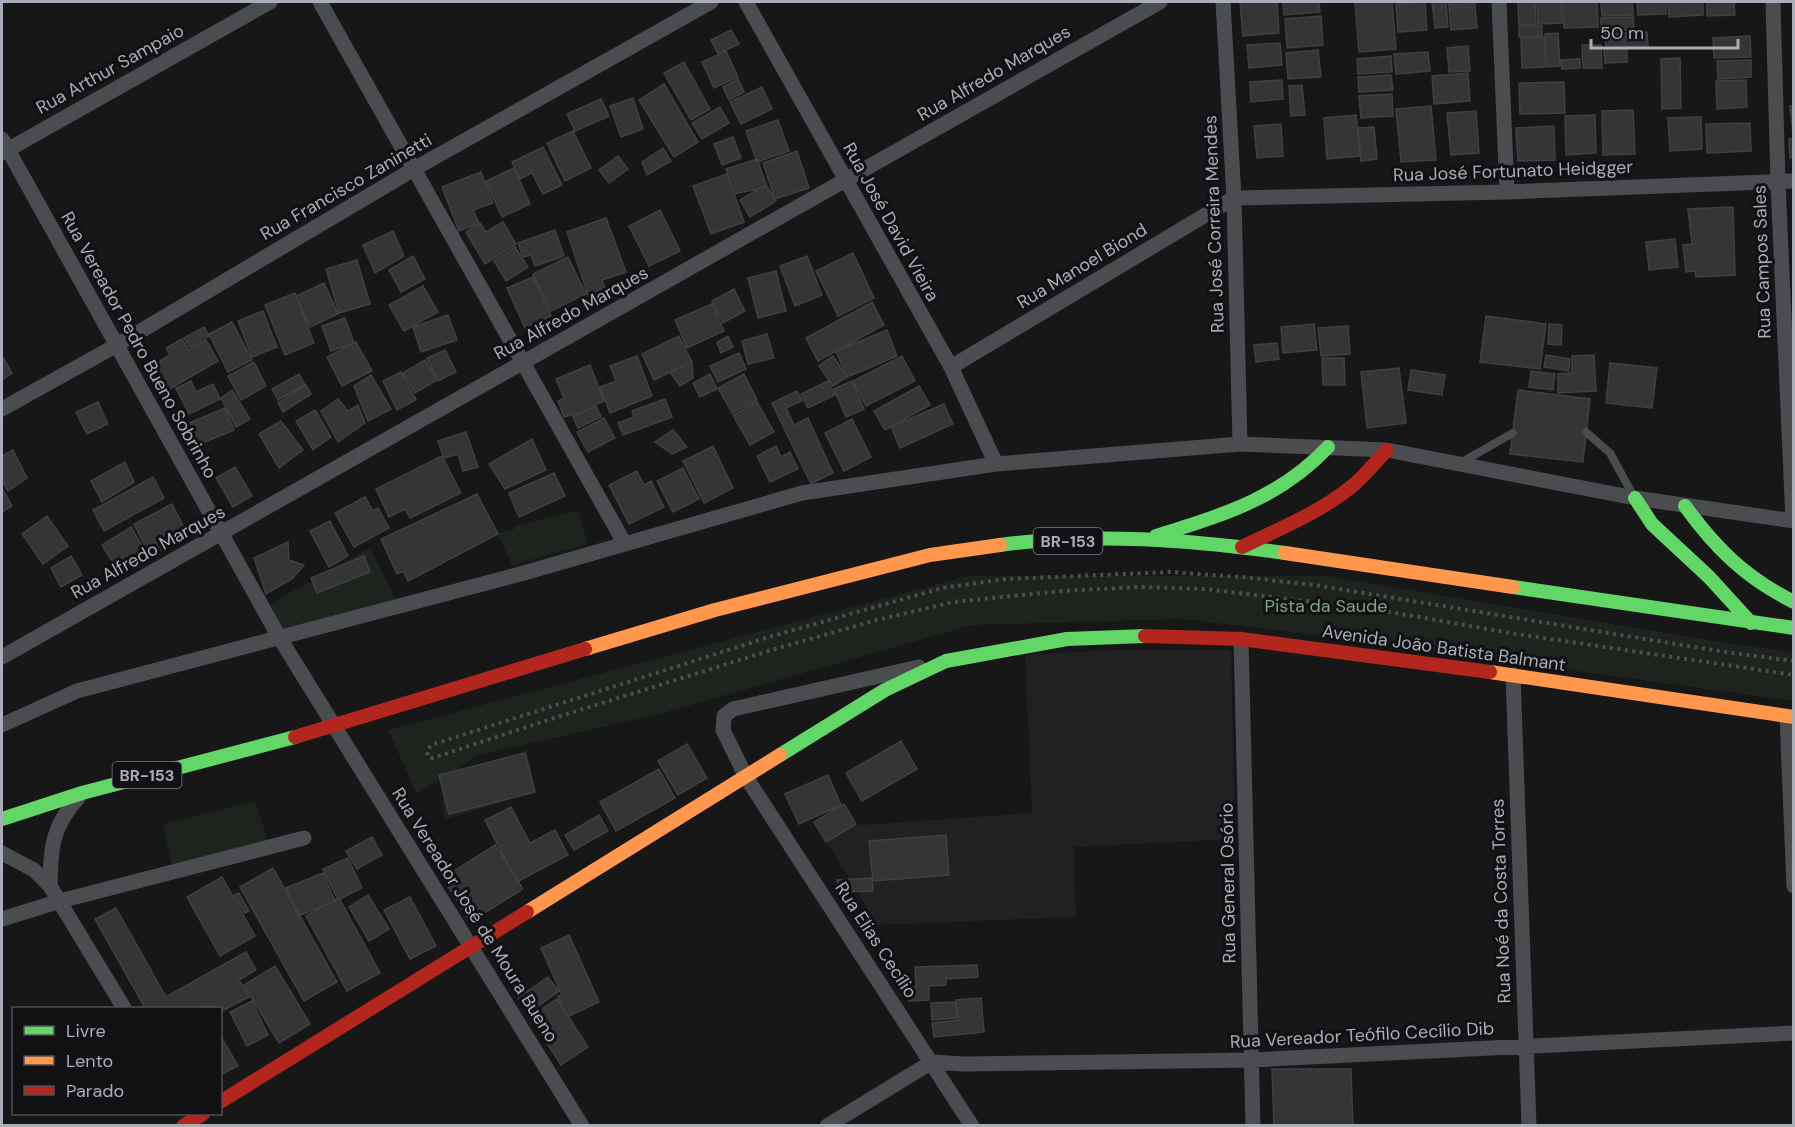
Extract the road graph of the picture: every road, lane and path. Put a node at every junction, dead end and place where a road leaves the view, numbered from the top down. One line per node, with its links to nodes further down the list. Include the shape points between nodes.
1 (270, 2): 9 (street, Rua Arthur Sampaio)
2 (320, 2): 10 (street)
3 (711, 2): 10 (street, Rua Francisco Zaninetti)
4 (746, 2): 11 (street, Rua José David Vieira)
5 (1160, 2): 11 (street, Rua Alfredo Marques)
6 (1223, 2): 15 (street, Rua José Correira Mendes)
7 (1499, 2): 14 (street)
8 (1773, 2): 13 (street, Rua Campos Sales)
9 (4, 147): 16 (street, Rua Vereador Pedro Bueno Sobrinho)
10 (414, 169): 16 (street, Rua Francisco Zaninetti); 17 (street)
11 (846, 180): 17 (street, Rua Alfredo Marques); 18 (street, Rua José David Vieira)
12 (1794, 181): 13 (street, Rua José Fortunato Heidgger)
13 (1778, 182): 14 (street, Rua José Fortunato Heidgger); 29 (street, Rua Campos Sales)
14 (1507, 192): 15 (street, Rua José Fortunato Heidgger)
15 (1234, 198): 18 (street, Rua Manoel Biond); 22 (street, Rua José Correira Mendes)
16 (117, 345): 19 (street, Rua Francisco Zaninetti); 30 (street, Rua Vereador Pedro Bueno Sobrinho)
17 (523, 363): 30 (street, Rua Alfredo Marques); 32 (street)
18 (951, 367): 25 (street, Rua José David Vieira)
19 (2, 409)
20 (1586, 432): 27 (lane, via 1610,453)
21 (1513, 434): 26 (lane)
22 (1240, 444): 23 (street); 25 (street)
23 (1328, 447): 24 (street); 31 (main road, via 1294,479 1260,500)
24 (1387, 450): 26 (street); 33 (main road, via 1353,486 1326,505)
25 (996, 464): 32 (street, via 802,493)
26 (1458, 464): 27 (street)
27 (1635, 498): 28 (street); 35 (main road, via 1652,524)
28 (1685, 506): 29 (street); 34 (main road, via 1741,571)
29 (1793, 521)
30 (221, 533): 37 (street, Rua Vereador Pedro Bueno Sobrinho); 39 (street, Rua Alfredo Marques)
31 (1145, 539): 33 (main road, BR-153); 46 (main road, BR-153, bridge, via 1030,541 930,555 715,610 295,737)
32 (625, 544): 37 (street)
33 (1242, 547): 35 (main road, BR-153)
34 (1794, 602)
35 (1751, 623): 36 (main road, BR-153)
36 (1794, 628)
37 (279, 637): 43 (street, via 77,691); 44 (street, Rua Vereador Pedro Bueno Sobrinho)
38 (1241, 639): 40 (main road, Avenida João Batista Balmant, via 1067,639); 41 (main road, Avenida João Batista Balmant); 58 (street, Rua General Osório)
39 (2, 657)
40 (946, 661): 45 (main road, Avenida João Batista Balmant, via 885,690); 45 (street, Rua Elias Cecílio, via 733,709 724,716 723,730)
41 (1513, 675): 42 (main road, Avenida João Batista Balmant); 57 (street, Rua Noé da Costa Torres)
42 (1790, 716): 51 (street)
43 (2, 725)
44 (333, 725): 54 (street, Rua Vereador José de Moura Bueno)
45 (746, 777): 54 (main road, Avenida João Batista Balmant); 59 (street, Rua Elias Cecílio)
46 (82, 792): 47 (main road, BR-153); 50 (street, via 55,831)
47 (2, 819)
48 (304, 838): 52 (street)
49 (2, 853): 50 (street, via 34,870)
50 (50, 886): 52 (street)
51 (1794, 886)
52 (60, 901): 53 (street); 55 (street)
53 (2, 919)
54 (471, 946): 60 (main road, Avenida João Batista Balmant); 61 (street, Rua Vereador José de Moura Bueno)
55 (122, 1007)
56 (1794, 1033): 57 (street, Rua Vereador Teófilo Cecílio Dib)
57 (1525, 1046): 58 (street, Rua Vereador Teófilo Cecílio Dib); 65 (street, Rua Noé da Costa Torres)
58 (1252, 1060): 59 (street, Rua Vereador Teófilo Cecílio Dib); 64 (street, Rua General Osório)
59 (932, 1062): 62 (street); 63 (street, Rua Elias Cecílio)
60 (222, 1101)
61 (582, 1125)
62 (827, 1125)
63 (972, 1125)
64 (1253, 1125)
65 (1528, 1125)

